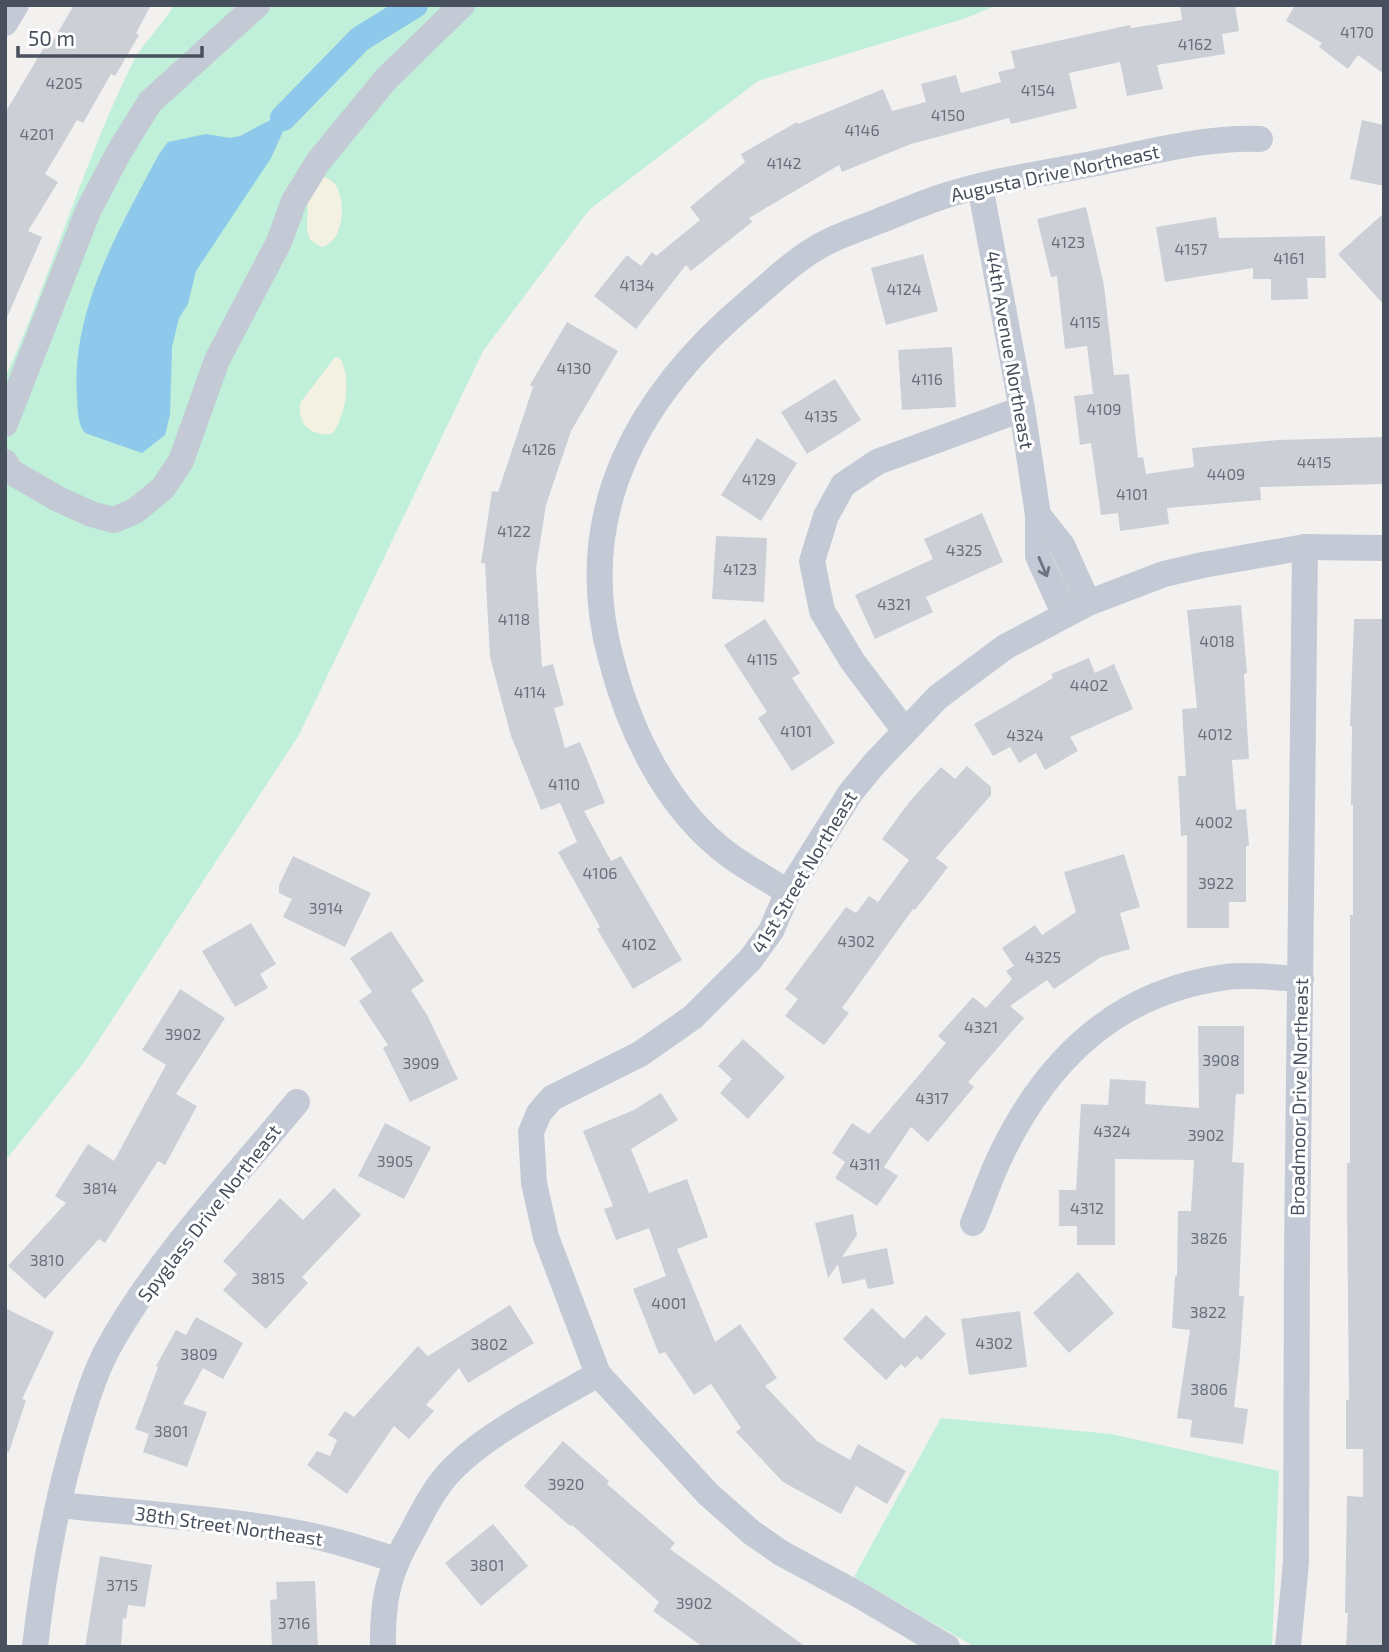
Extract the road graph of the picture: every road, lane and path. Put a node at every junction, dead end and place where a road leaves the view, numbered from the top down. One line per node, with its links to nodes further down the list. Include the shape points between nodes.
1 (16, 5): 4 (street)
2 (257, 5): 8 (street, via 150,102 119,152 88,211)
3 (462, 5): 9 (street, via 386,79 318,162 294,201 279,242 217,360 181,461 163,488 135,511 114,520 58,499 10,471)
4 (5, 23)
5 (1260, 139): 6 (street, Augusta Drive Northeast, via 1209,141)
6 (980, 186): 7 (street, 44th Avenue Northeast); 14 (street, Augusta Drive Northeast, via 939,197 810,252 726,321 671,381 640,428 605,511 599,563 604,632 633,727 668,789 698,828 729,855)
7 (1022, 409): 12 (street, 44th Avenue Northeast, via 1038,515 1038,556); 13 (street, via 877,462 843,485 826,516 812,561 822,611 853,662)
8 (5, 424)
9 (5, 462)
10 (1305, 547): 11 (street, 41st Street Northeast); 12 (street, 41st Street Northeast, via 1164,574); 15 (street, Broadmoor Drive Northeast)
11 (1384, 548)
12 (1076, 609): 13 (street, 41st Street Northeast, via 972,670 937,697)
13 (905, 731): 14 (street, 41st Street Northeast, via 851,792)
14 (788, 892): 18 (street, 41st Street Northeast, via 771,931 750,960 693,1017 640,1054 552,1098 539,1112 531,1132 534,1183 546,1237)
15 (1301, 979): 17 (street, via 1228,977 1170,989 1105,1023 1039,1089 999,1160); 24 (street, Broadmoor Drive Northeast, via 1296,1562)
16 (296, 1102): 19 (street, Spyglass Drive Northeast, via 161,1267 106,1352 91,1387)
17 (973, 1223)
18 (598, 1374): 20 (street, via 510,1426 462,1461 430,1499); 23 (street, via 708,1494 751,1532)
19 (59, 1505): 20 (street, 38th Street Northeast, via 294,1532); 21 (street, Spyglass Drive Northeast)
20 (396, 1560): 22 (street, via 386,1594)
21 (35, 1647)
22 (383, 1647)
23 (947, 1647)
24 (1288, 1647)

